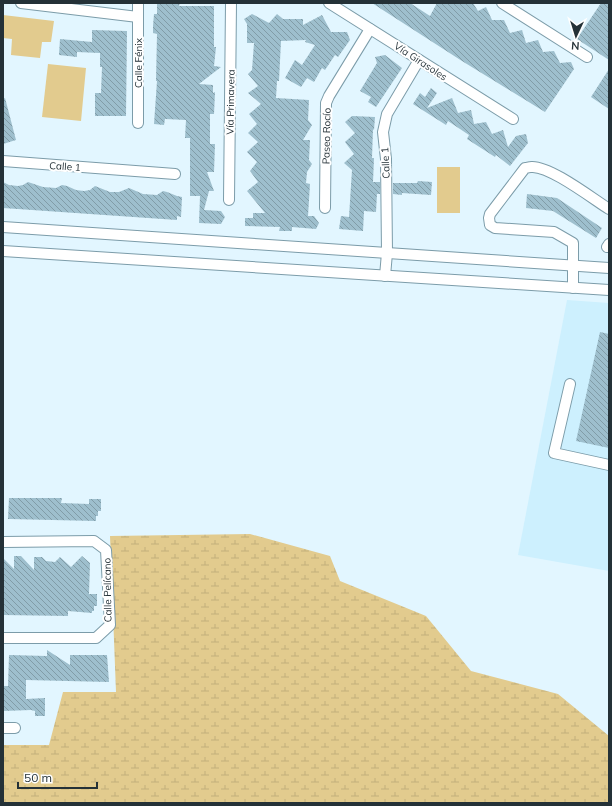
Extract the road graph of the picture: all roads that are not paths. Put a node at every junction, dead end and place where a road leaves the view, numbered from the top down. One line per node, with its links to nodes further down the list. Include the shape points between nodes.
1 (21, 3): 6 (street)
2 (138, 3): 6 (street, Calle Fénix)
3 (231, 3): 14 (street, Vía Primavera)
4 (502, 3): 8 (street)
5 (333, 4): 7 (street, Vía Girasoles)
6 (138, 17): 11 (street, Calle Fénix)
7 (370, 29): 9 (street, Vía Girasoles); 15 (street, Paseo Rocío, via 326,103)
8 (587, 57)
9 (419, 60): 10 (street, Vía Girasoles); 20 (street, Calle 1, via 387,114 383,132 386,159)
10 (513, 120)
11 (138, 123)
12 (3, 161): 13 (street, Calle 1)
13 (175, 174)
14 (229, 200)
15 (325, 208)
16 (609, 209): 21 (street, via 559,176 531,166 525,168 490,214 490,225 495,228 554,232 573,243)
17 (3, 227): 20 (street)
18 (3, 246): 19 (street)
19 (8, 251): 23 (street)
20 (387, 253): 21 (street); 23 (street, Calle 1)
21 (573, 265): 22 (street); 24 (street)
22 (609, 268)
23 (386, 276): 24 (street)
24 (574, 288): 25 (street)
25 (609, 290)
26 (570, 384): 27 (street, via 554,453)
27 (609, 465)
28 (3, 542): 29 (street, Calle Pelícano, via 94,541 106,550 110,625 96,638)
29 (3, 638)
30 (3, 728): 31 (street)
31 (15, 728)

